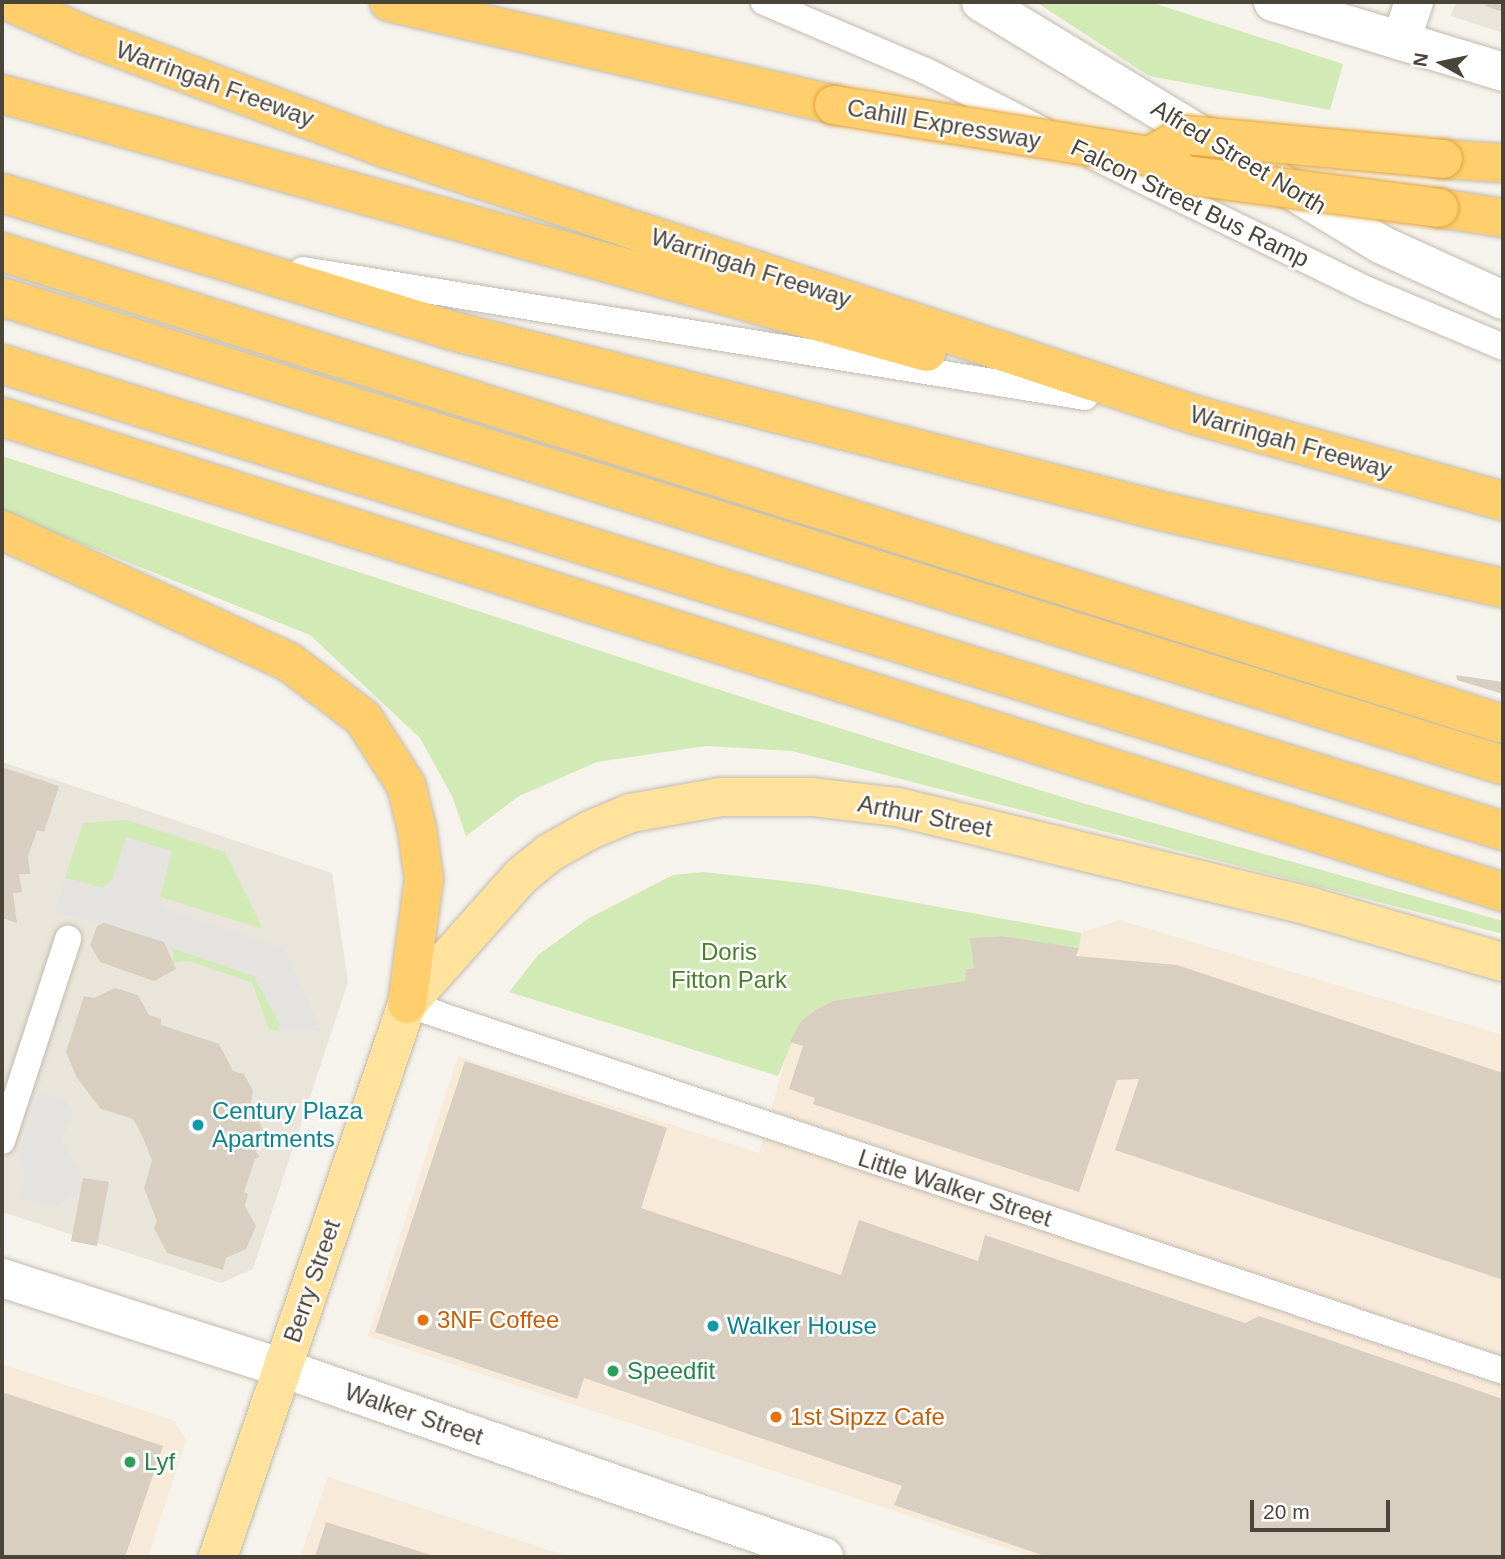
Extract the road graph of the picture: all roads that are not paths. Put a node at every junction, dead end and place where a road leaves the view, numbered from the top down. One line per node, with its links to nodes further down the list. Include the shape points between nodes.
1 (10, 2): 22 (highway, Warringah Freeway, via 85,35 386,148)
2 (389, 2): 10 (highway, Cahill Expressway, bridge, via 834,105)
3 (764, 2): 19 (lane, Falcon Street Bus Ramp, via 926,71 1359,286)
4 (981, 2): 12 (street, Alfred Street North)
5 (1273, 2): 7 (street)
6 (1414, 2): 7 (street)
7 (1401, 41): 8 (street)
8 (1503, 72)
9 (2, 94): 21 (highway)
10 (1150, 156): 11 (highway, bridge, via 1186,135); 12 (highway, Cahill Expressway, bridge, via 1186,175)
11 (1503, 163)
12 (1292, 189): 14 (highway, Cahill Expressway, bridge); 18 (street, Alfred Street North, via 1382,245)
13 (2, 193): 16 (highway)
14 (1503, 218)
15 (2, 251): 27 (highway)
16 (208, 254): 21 (lane); 26 (highway, via 449,330 1161,511)
17 (2, 297): 28 (highway)
18 (1503, 300)
19 (1503, 346)
20 (2, 364): 29 (highway)
21 (1085, 397): 22 (highway)
22 (1195, 415): 24 (highway, Warringah Freeway)
23 (2, 417): 30 (highway)
24 (1503, 500)
25 (2, 530): 33 (highway, via 289,662 363,718 406,785 417,829 424,879)
26 (1503, 588)
27 (1503, 723)
28 (1503, 765)
29 (1503, 831)
30 (1503, 892)
31 (68, 939): 34 (lane)
32 (1503, 962): 33 (main road, Arthur Street, via 1299,904 897,807 762,794 631,813 549,853 493,905)
33 (407, 1004): 36 (main road, Berry Street); 37 (lane, Little Walker Street)
34 (2, 1141)
35 (2, 1278): 36 (street, Walker Street)
36 (282, 1368): 38 (main road, Berry Street); 39 (street, Walker Street)
37 (1503, 1371)
38 (218, 1557)
39 (824, 1557)

